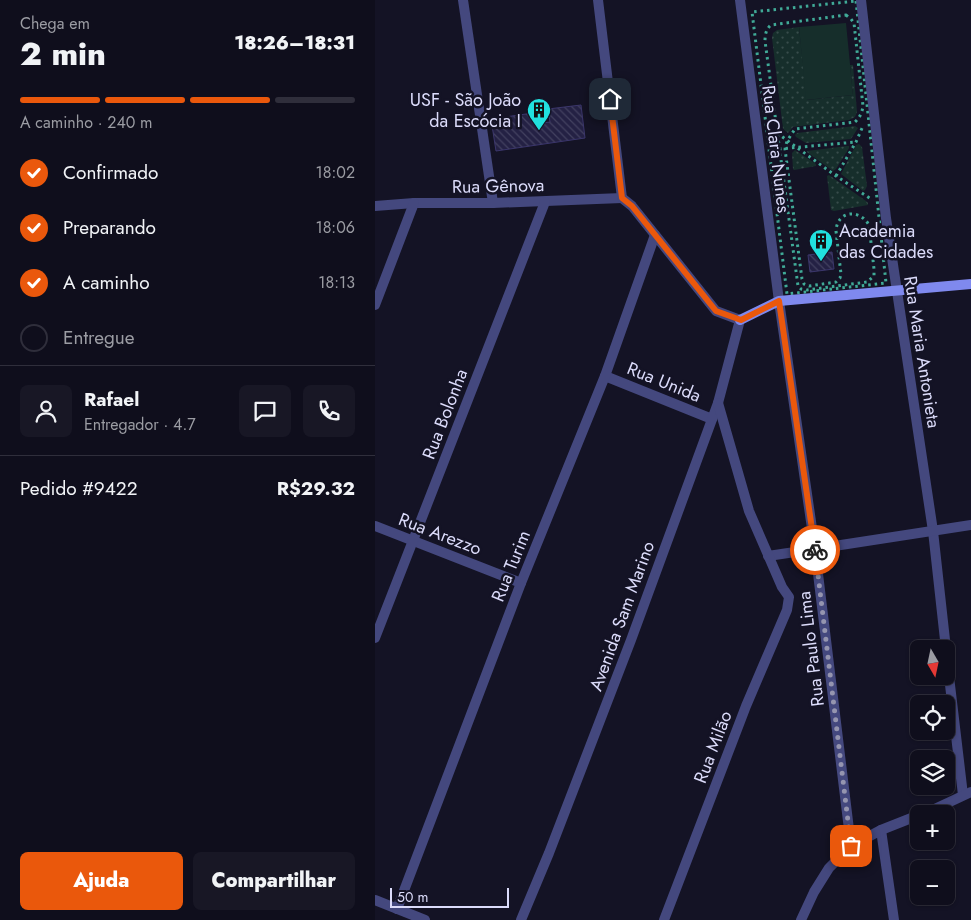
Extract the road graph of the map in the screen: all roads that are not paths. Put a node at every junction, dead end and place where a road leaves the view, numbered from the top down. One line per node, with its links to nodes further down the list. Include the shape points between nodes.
1 (463, 0): 8 (street)
2 (598, 0): 5 (street)
3 (740, 0): 13 (street, Rua Clara Nunes)
4 (861, 0): 12 (street, Rua Maria Antonieta)
5 (622, 198): 6 (street, Rua Gênova); 10 (street)
6 (545, 202): 8 (street, Rua Gênova); 22 (street, Rua Bolonha)
7 (414, 203): 8 (street, Rua Gênova); 9 (street, Rua Gênova); 14 (street)
8 (493, 203)
9 (375, 206)
10 (655, 235): 15 (street, via 716,311); 16 (street, Rua Turim)
11 (971, 284): 12 (street)
12 (896, 292): 13 (street); 21 (street, Rua Maria Antonieta)
13 (783, 298): 15 (street); 23 (street, Rua Paulo Lima)
14 (375, 305)
15 (741, 320): 17 (street, Avenida Sam Marino)
16 (605, 376): 18 (street, Rua Unida); 25 (street, Rua Turim)
17 (718, 403): 18 (street, Avenida Sam Marino); 24 (street, Rua Milão, via 749,511)
18 (712, 419): 37 (street, Avenida Sam Marino, via 624,659)
19 (971, 525): 21 (street)
20 (375, 526): 22 (street, Rua Arezzo)
21 (933, 531): 23 (street); 27 (street, Rua Maria Antonieta)
22 (413, 541): 25 (street, Rua Arezzo); 26 (street, Rua Bolonha)
23 (815, 550): 24 (street); 33 (street, Rua Paulo Lima)
24 (768, 556): 38 (street, Rua Milão, via 789,597 787,610 746,706)
25 (521, 583): 35 (street, Rua Turim)
26 (375, 638)
27 (945, 640)
28 (951, 685): 29 (street, Rua Maria Antonieta)
29 (967, 794): 30 (street)
30 (944, 805)
31 (910, 819): 32 (street)
32 (881, 830): 33 (street); 40 (street)
33 (851, 846): 39 (street, via 829,868)
34 (375, 900): 35 (street)
35 (397, 908): 36 (street)
36 (425, 920)
37 (521, 920)
38 (664, 920)
39 (801, 920)
40 (893, 920)

